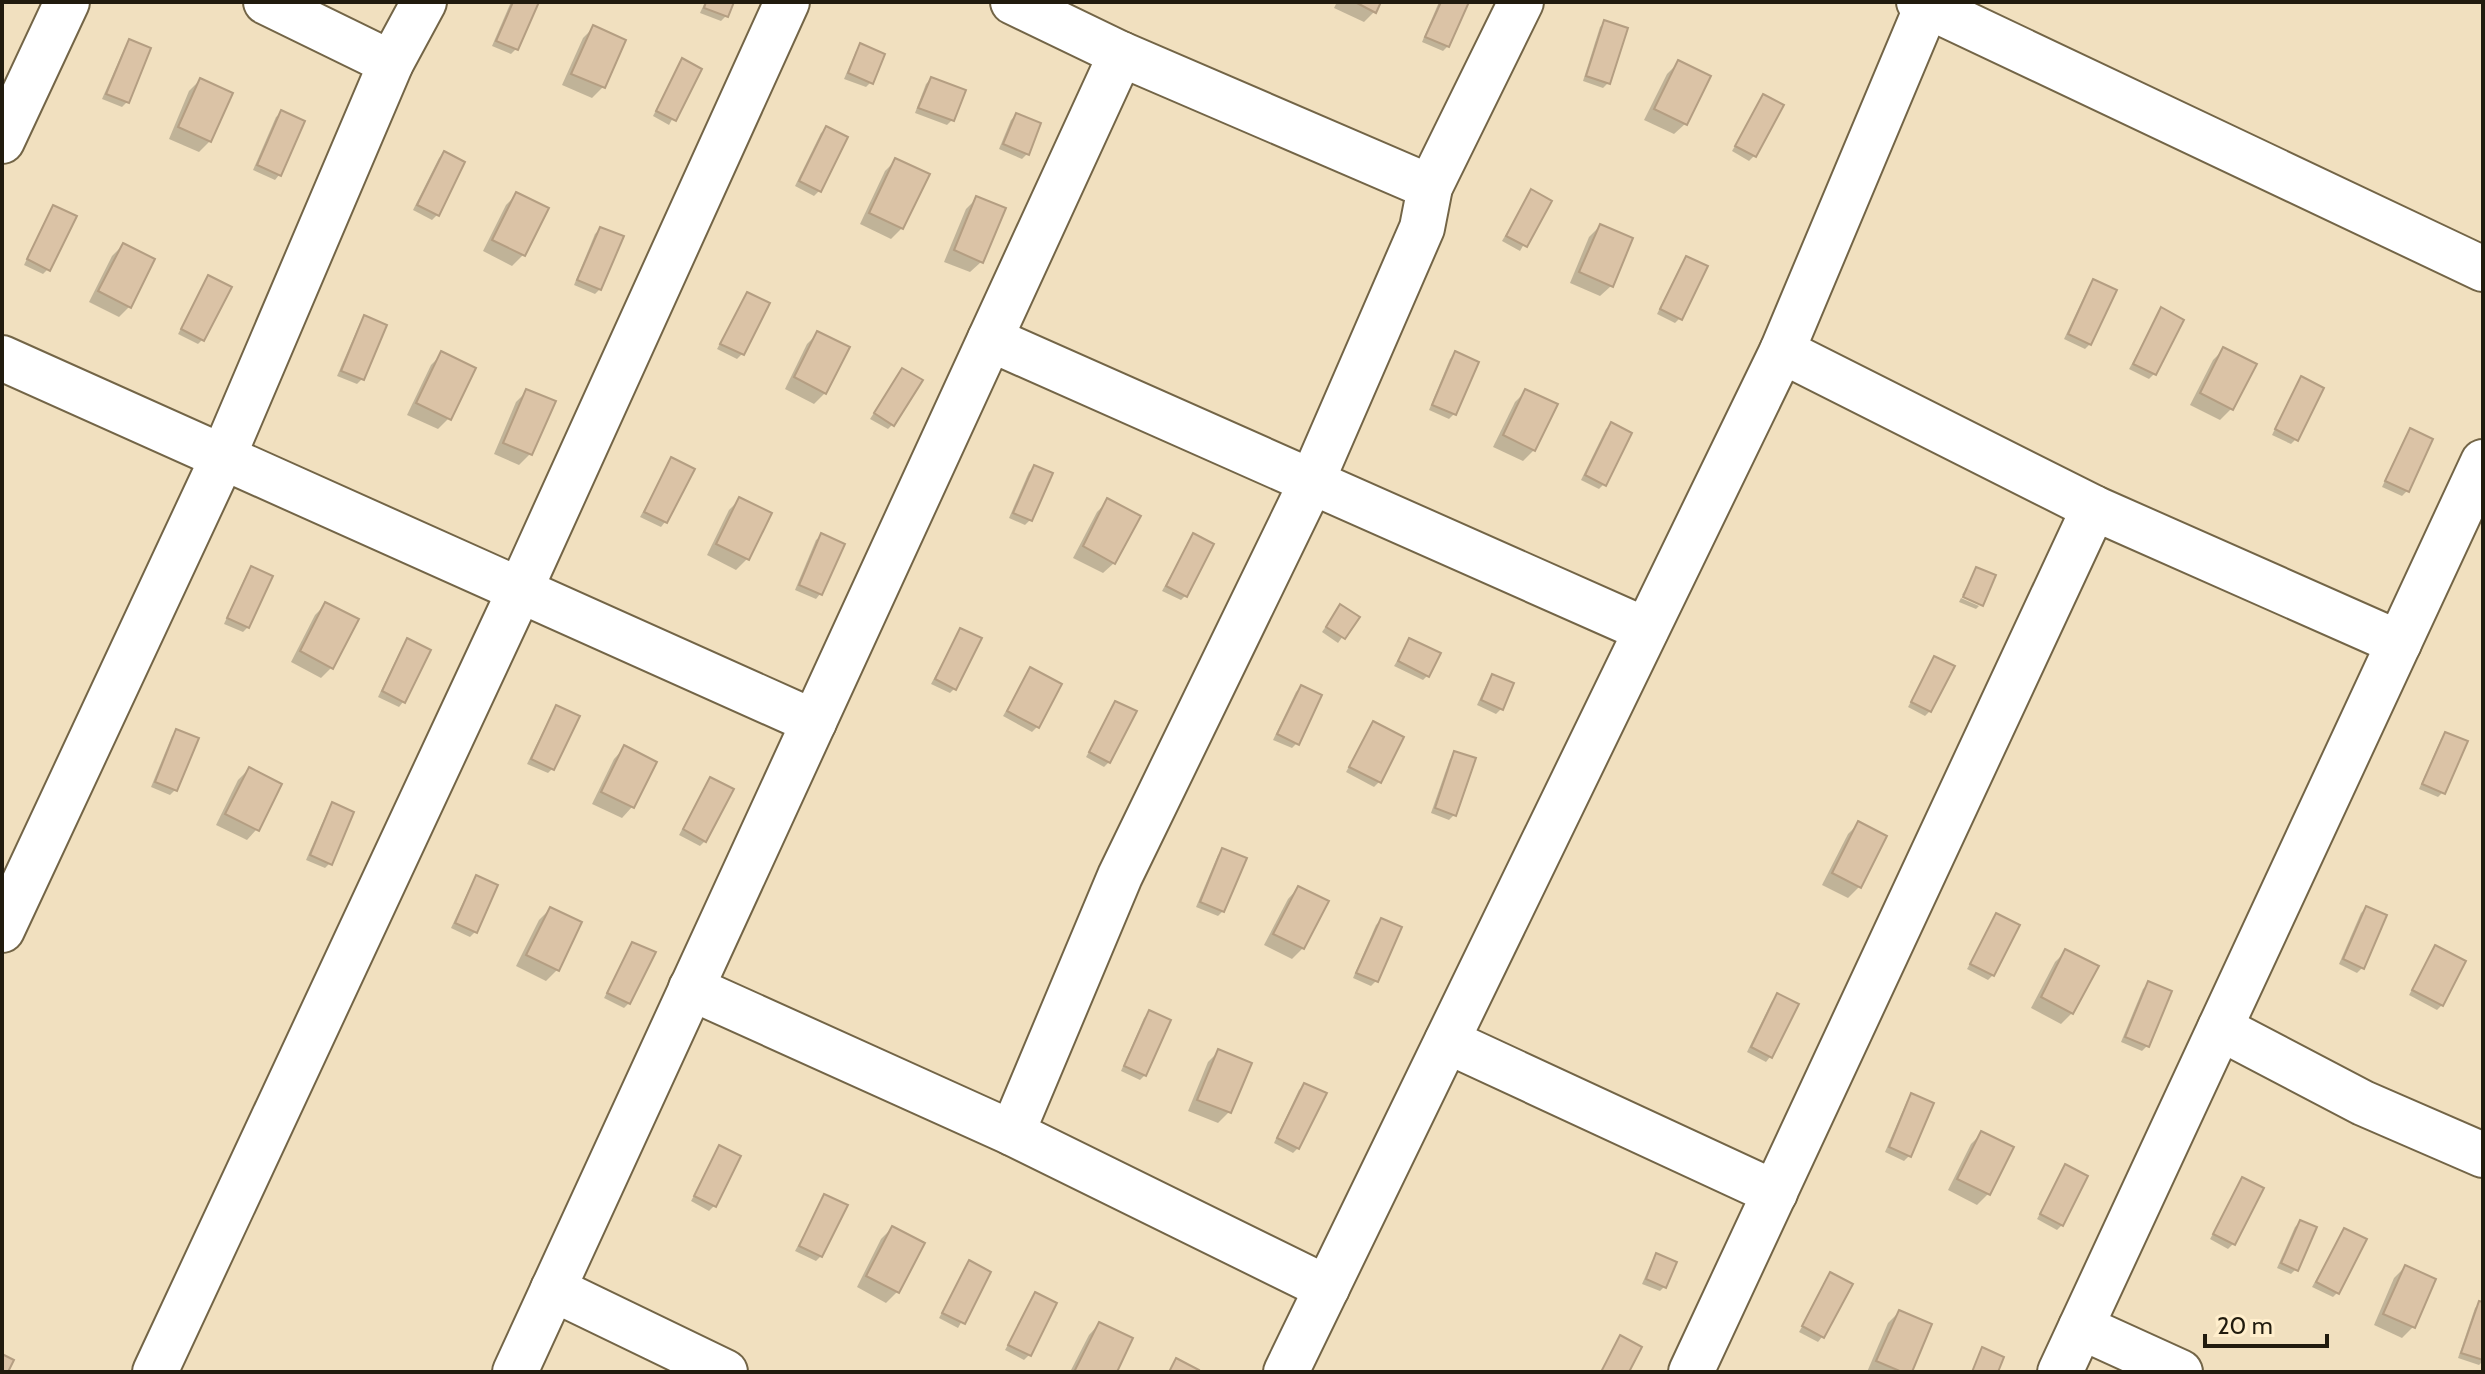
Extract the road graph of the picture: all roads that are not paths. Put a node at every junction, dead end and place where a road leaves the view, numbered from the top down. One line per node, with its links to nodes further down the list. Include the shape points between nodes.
1 (67, 2): 10 (street)
2 (266, 2): 9 (street)
3 (424, 2): 9 (street)
4 (787, 2): 20 (street)
5 (1013, 2): 8 (street)
6 (1521, 2): 11 (street)
7 (1923, 4): 12 (street); 14 (street)
8 (1121, 54): 11 (street); 13 (street)
9 (391, 63): 16 (street)
10 (2, 141)
11 (1430, 187): 18 (street, via 1422,228)
12 (2483, 269)
13 (990, 339): 18 (street); 23 (street)
14 (1782, 351): 19 (street); 21 (street)
15 (2, 358): 16 (street)
16 (223, 457): 20 (street); 24 (street)
17 (2483, 462): 22 (street)
18 (1312, 481): 21 (street); 28 (street, via 1120,876)
19 (2094, 508): 22 (street); 30 (street)
20 (520, 590): 23 (street); 34 (street)
21 (1646, 630): 27 (street)
22 (2399, 643): 26 (street)
23 (814, 722): 25 (street)
24 (2, 930)
25 (691, 988): 28 (street); 32 (street)
26 (2220, 1028): 29 (street, via 2363,1103); 33 (street)
27 (1447, 1041): 30 (street); 31 (street)
28 (1012, 1133): 31 (street)
29 (2483, 1155)
30 (1775, 1193): 38 (street)
31 (1327, 1288): 37 (street)
32 (553, 1289): 35 (street); 36 (street)
33 (2081, 1327): 39 (street); 40 (street)
34 (155, 1372)
35 (515, 1372)
36 (725, 1372)
37 (1286, 1372)
38 (1691, 1372)
39 (2060, 1372)
40 (2180, 1372)

